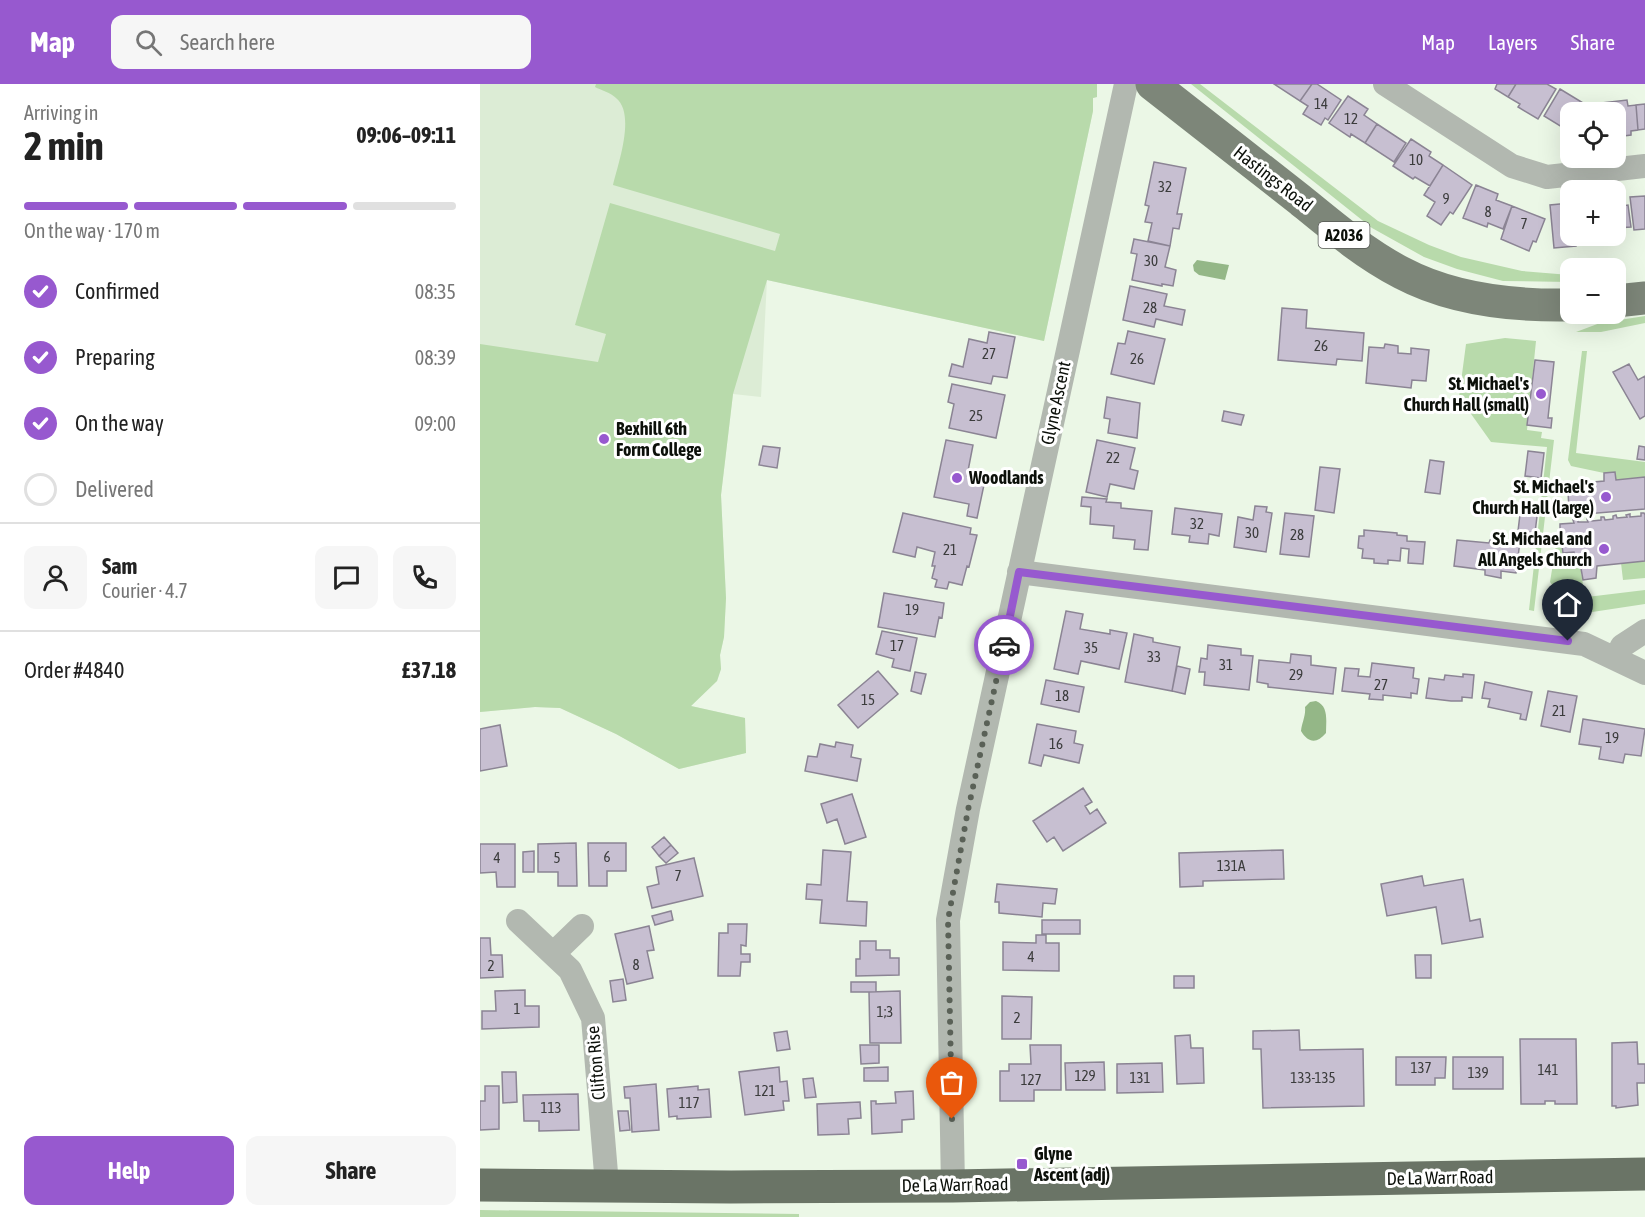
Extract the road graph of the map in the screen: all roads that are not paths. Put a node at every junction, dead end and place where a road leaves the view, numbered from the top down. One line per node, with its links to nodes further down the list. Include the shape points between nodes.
1 (1126, 84): 8 (street, Glyne Ascent)
2 (1152, 84): 7 (main road, Hastings Road / A2036, via 1360,248 1403,274 1449,291 1498,302)
3 (1385, 84): 4 (street, via 1512,166 1547,177)
4 (1645, 166)
5 (1645, 298): 6 (main road)
6 (1626, 300)
7 (1560, 305)
8 (1019, 572): 10 (street, via 1546,638 1584,644); 18 (street, Glyne Ascent, via 948,920)
9 (1645, 631): 10 (street, via 1622,646)
10 (1616, 658): 11 (street)
11 (1645, 673)
12 (518, 921): 14 (street, Clifton Rise)
13 (582, 926): 14 (street)
14 (553, 954): 17 (street, Clifton Rise, via 570,970 593,1018)
15 (1645, 1174): 18 (highway, De La Warr Road)
16 (480, 1185): 17 (highway, De La Warr Road)
17 (607, 1185): 18 (highway, De La Warr Road)
18 (953, 1186)

